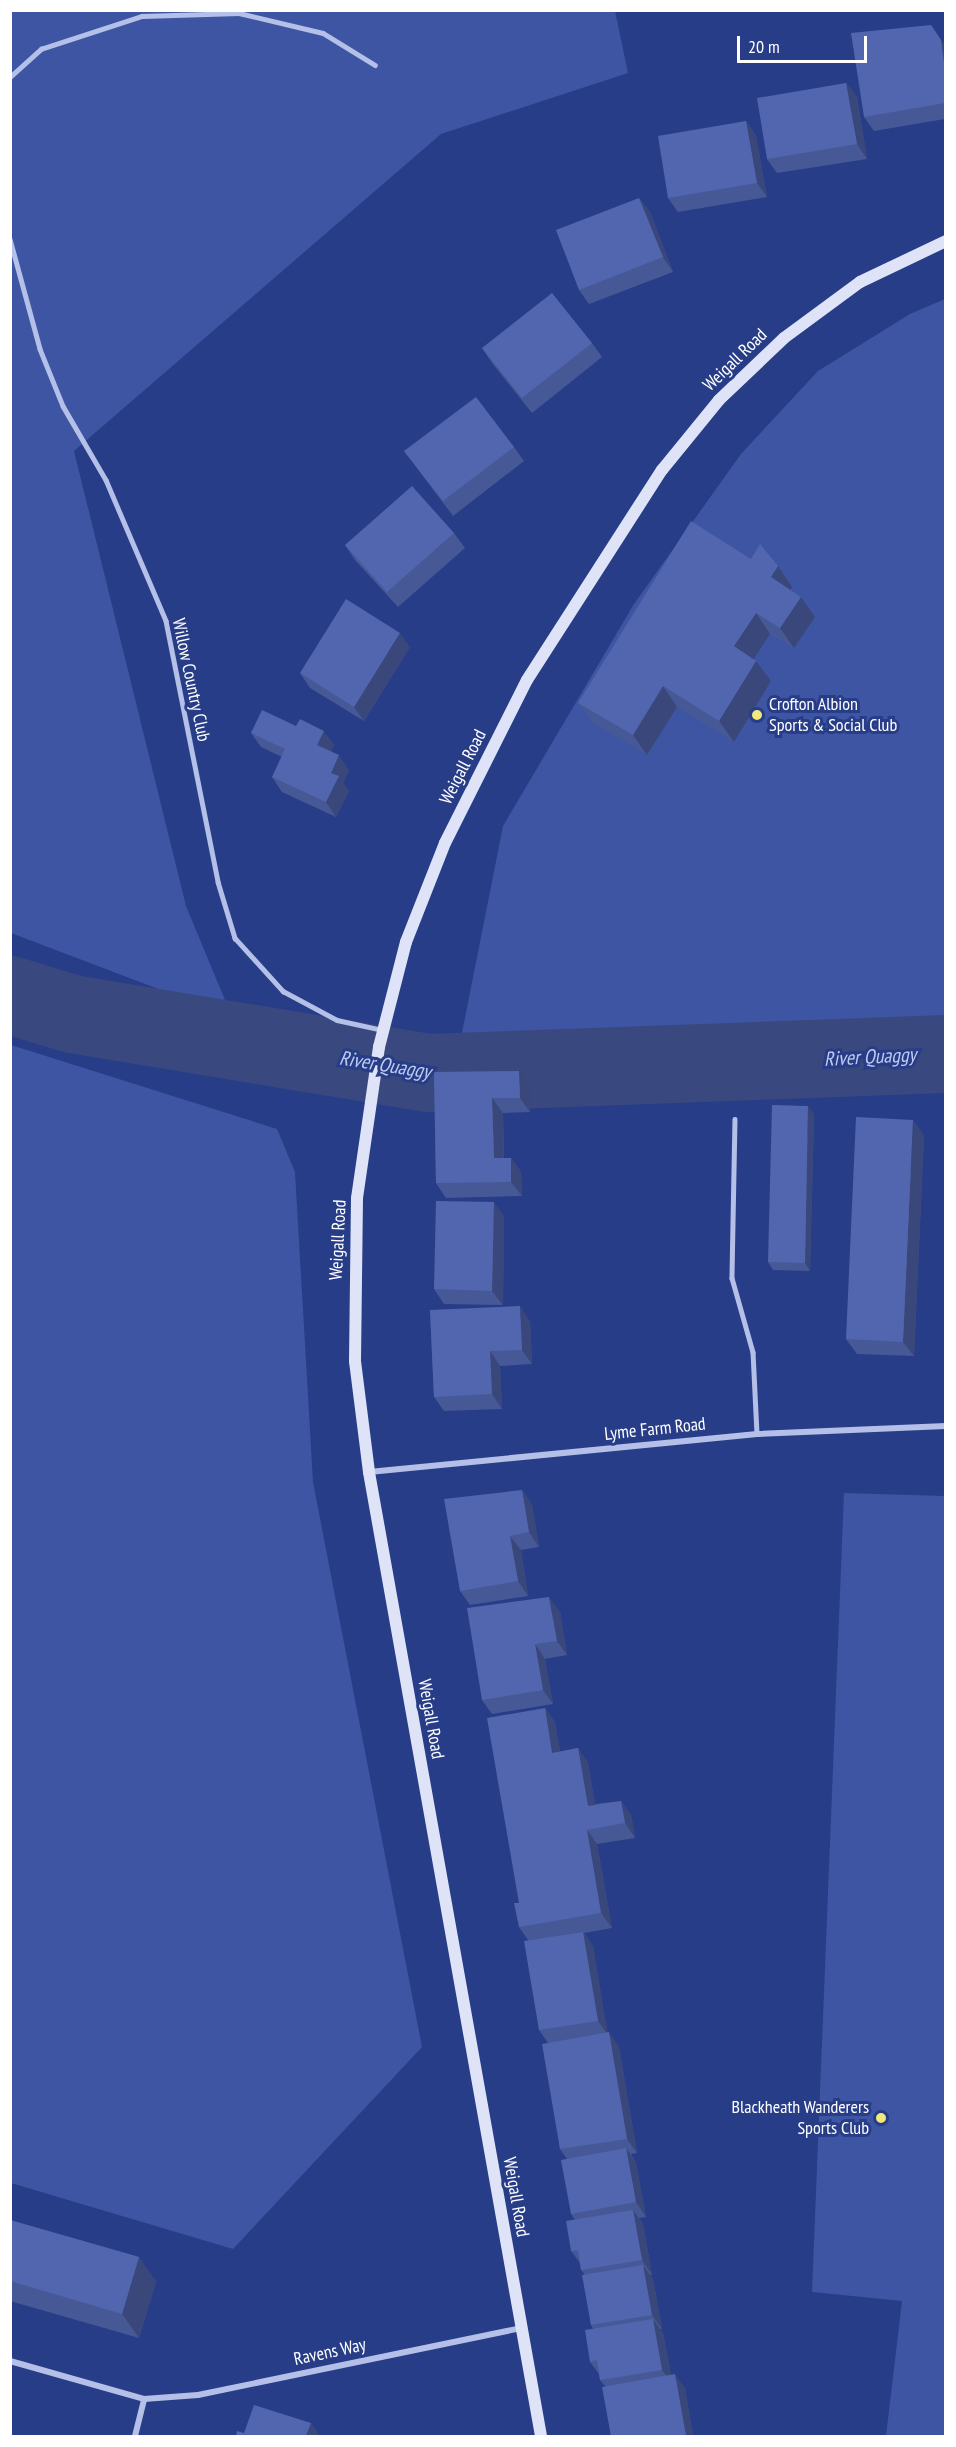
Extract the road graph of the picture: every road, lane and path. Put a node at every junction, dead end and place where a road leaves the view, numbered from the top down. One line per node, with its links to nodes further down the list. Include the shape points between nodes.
1 (375, 65): 2 (lane, via 322,33 239,13 142,15 41,49)
2 (10, 77)
3 (10, 239): 5 (lane, Willow Country Club, via 55,387 106,480 166,621 218,882 235,938 283,991 337,1020)
4 (945, 241): 5 (street, Weigall Road, via 860,282 784,338 719,400 662,470 527,680 445,843 406,942)
5 (383, 1030): 9 (street, Weigall Road, via 373,1085 353,1280 355,1360)
6 (735, 1119): 8 (lane, via 732,1278 753,1352)
7 (945, 1426): 8 (street, Lyme Farm Road)
8 (757, 1434): 9 (street, Lyme Farm Road)
9 (369, 1472): 10 (street, Weigall Road)
10 (522, 2328): 12 (street, Ravens Way, via 198,2395); 14 (street, Weigall Road)
11 (10, 2361): 12 (street, Ravens Way)
12 (144, 2399): 13 (street)
13 (135, 2436)
14 (541, 2436)

